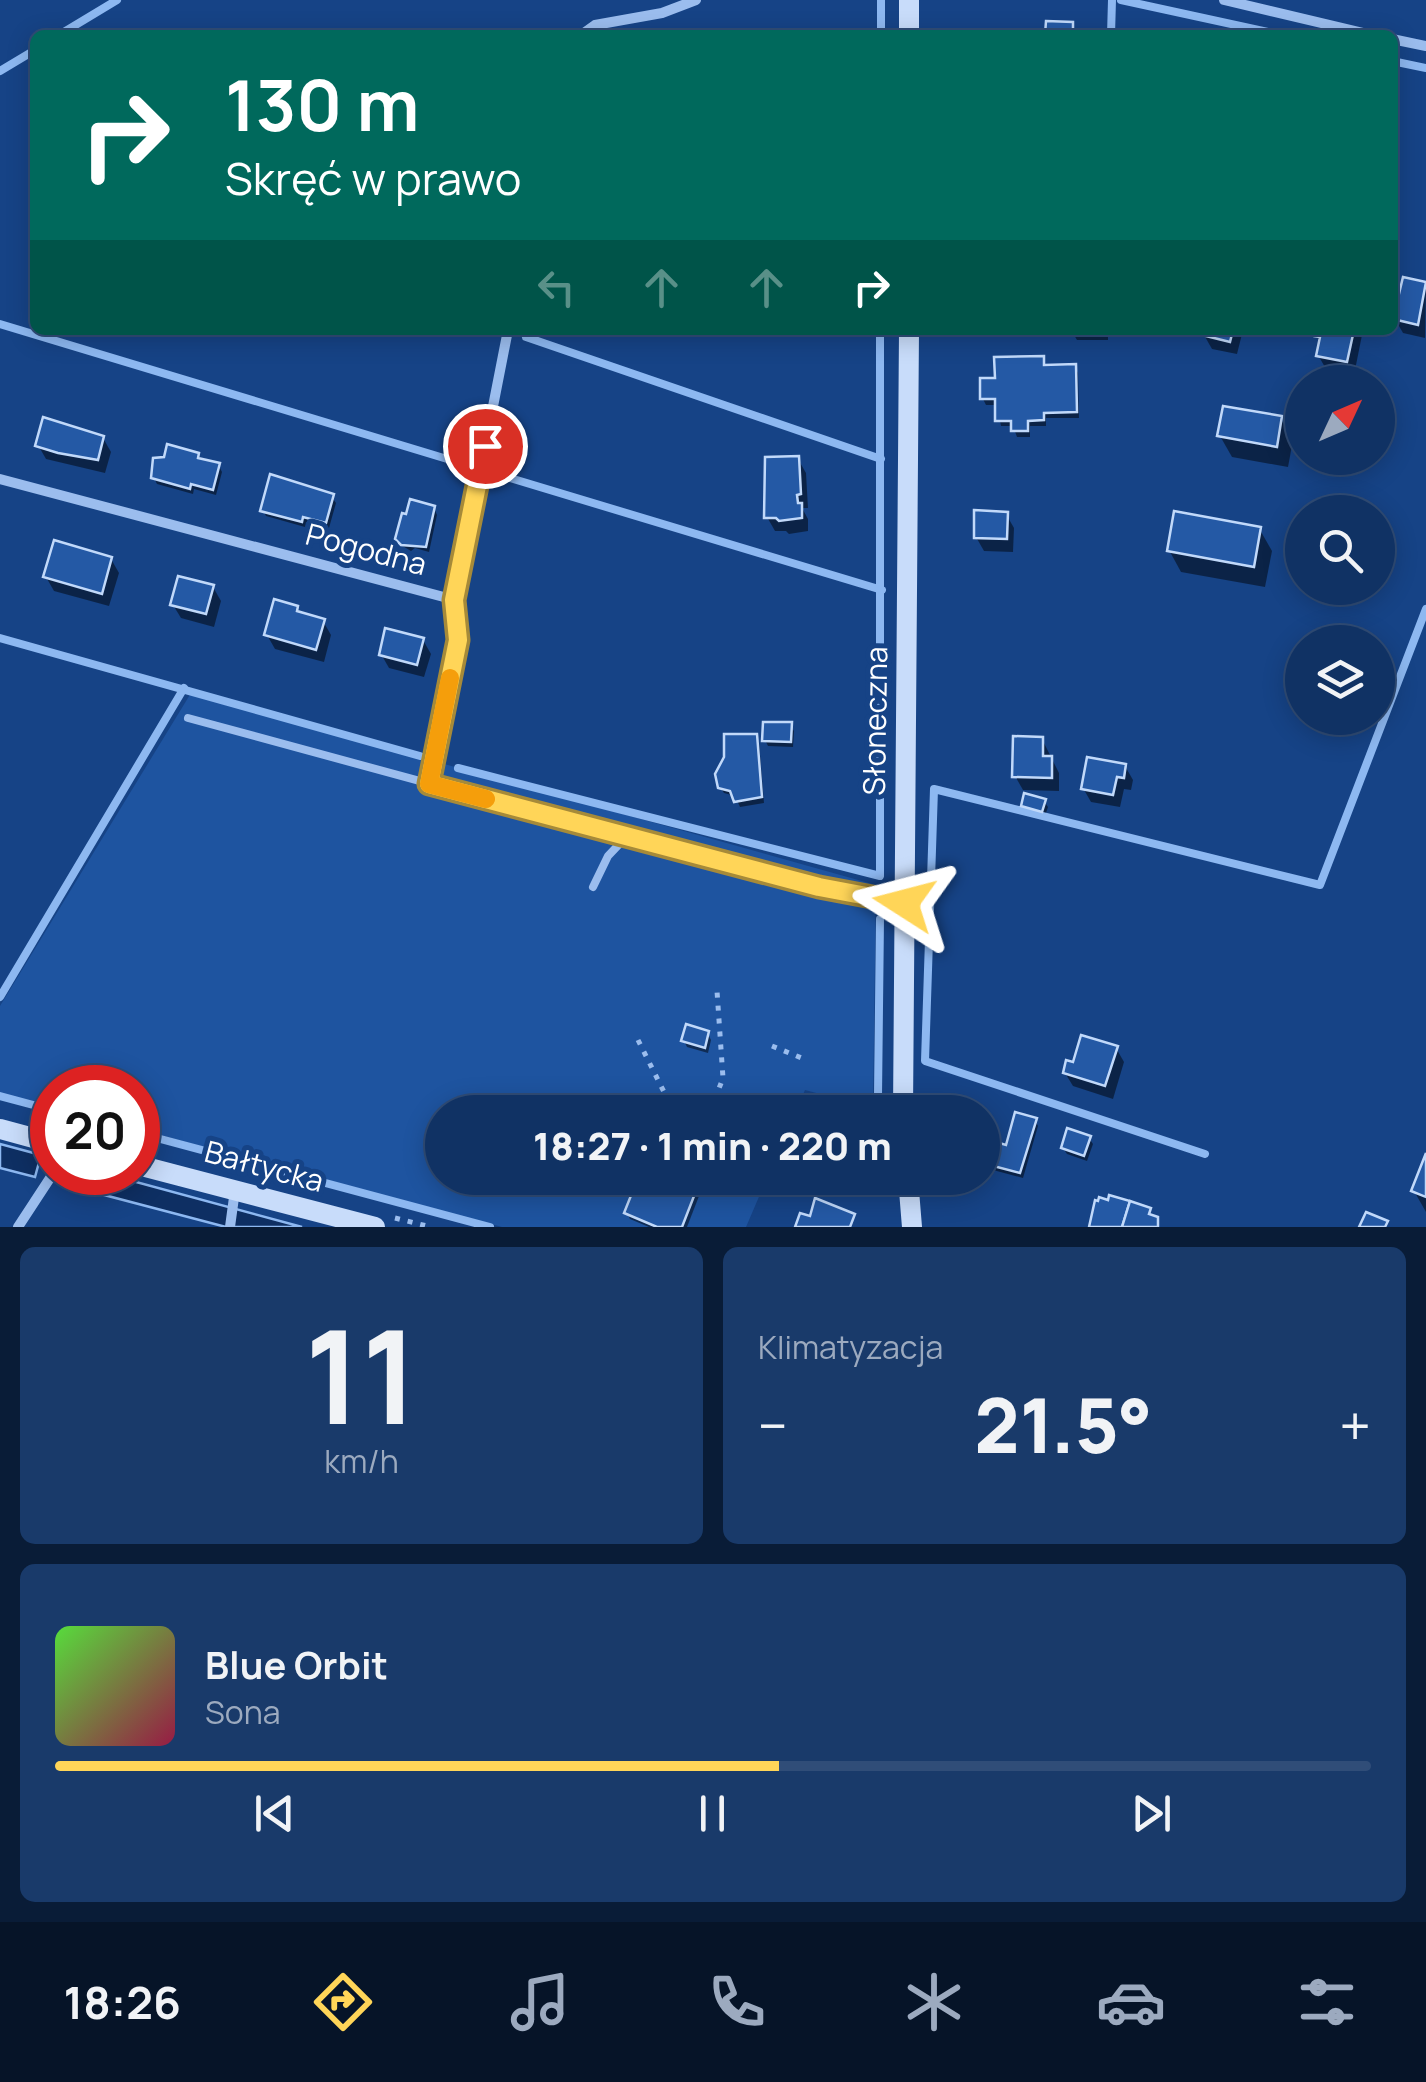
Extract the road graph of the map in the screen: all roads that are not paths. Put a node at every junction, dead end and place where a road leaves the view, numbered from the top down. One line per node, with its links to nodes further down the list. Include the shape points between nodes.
1 (696, 0): 4 (street)
2 (909, 0): 5 (street)
3 (1224, 0): 6 (street)
4 (588, 30)
5 (909, 30)
6 (1326, 30)
7 (1398, 40): 8 (street)
8 (1426, 46)
9 (507, 335): 12 (street, Pogodna)
10 (909, 335): 17 (street, Słoneczna)
11 (0, 479): 12 (street, Pogodna)
12 (454, 600): 14 (lane, via 458,640)
13 (188, 718): 14 (lane)
14 (429, 784): 15 (lane)
15 (626, 837): 16 (lane); 17 (lane)
16 (593, 887)
17 (904, 903): 18 (street, Słoneczna)
18 (903, 1095)
19 (0, 1129): 20 (street)
20 (30, 1137)
21 (160, 1173): 24 (street, Bałtycka)
22 (39, 1195): 25 (street)
23 (909, 1195): 28 (street)
24 (234, 1198): 26 (street); 27 (street, Bałtycka)
25 (18, 1227)
26 (230, 1227)
27 (375, 1227)
28 (912, 1227)

